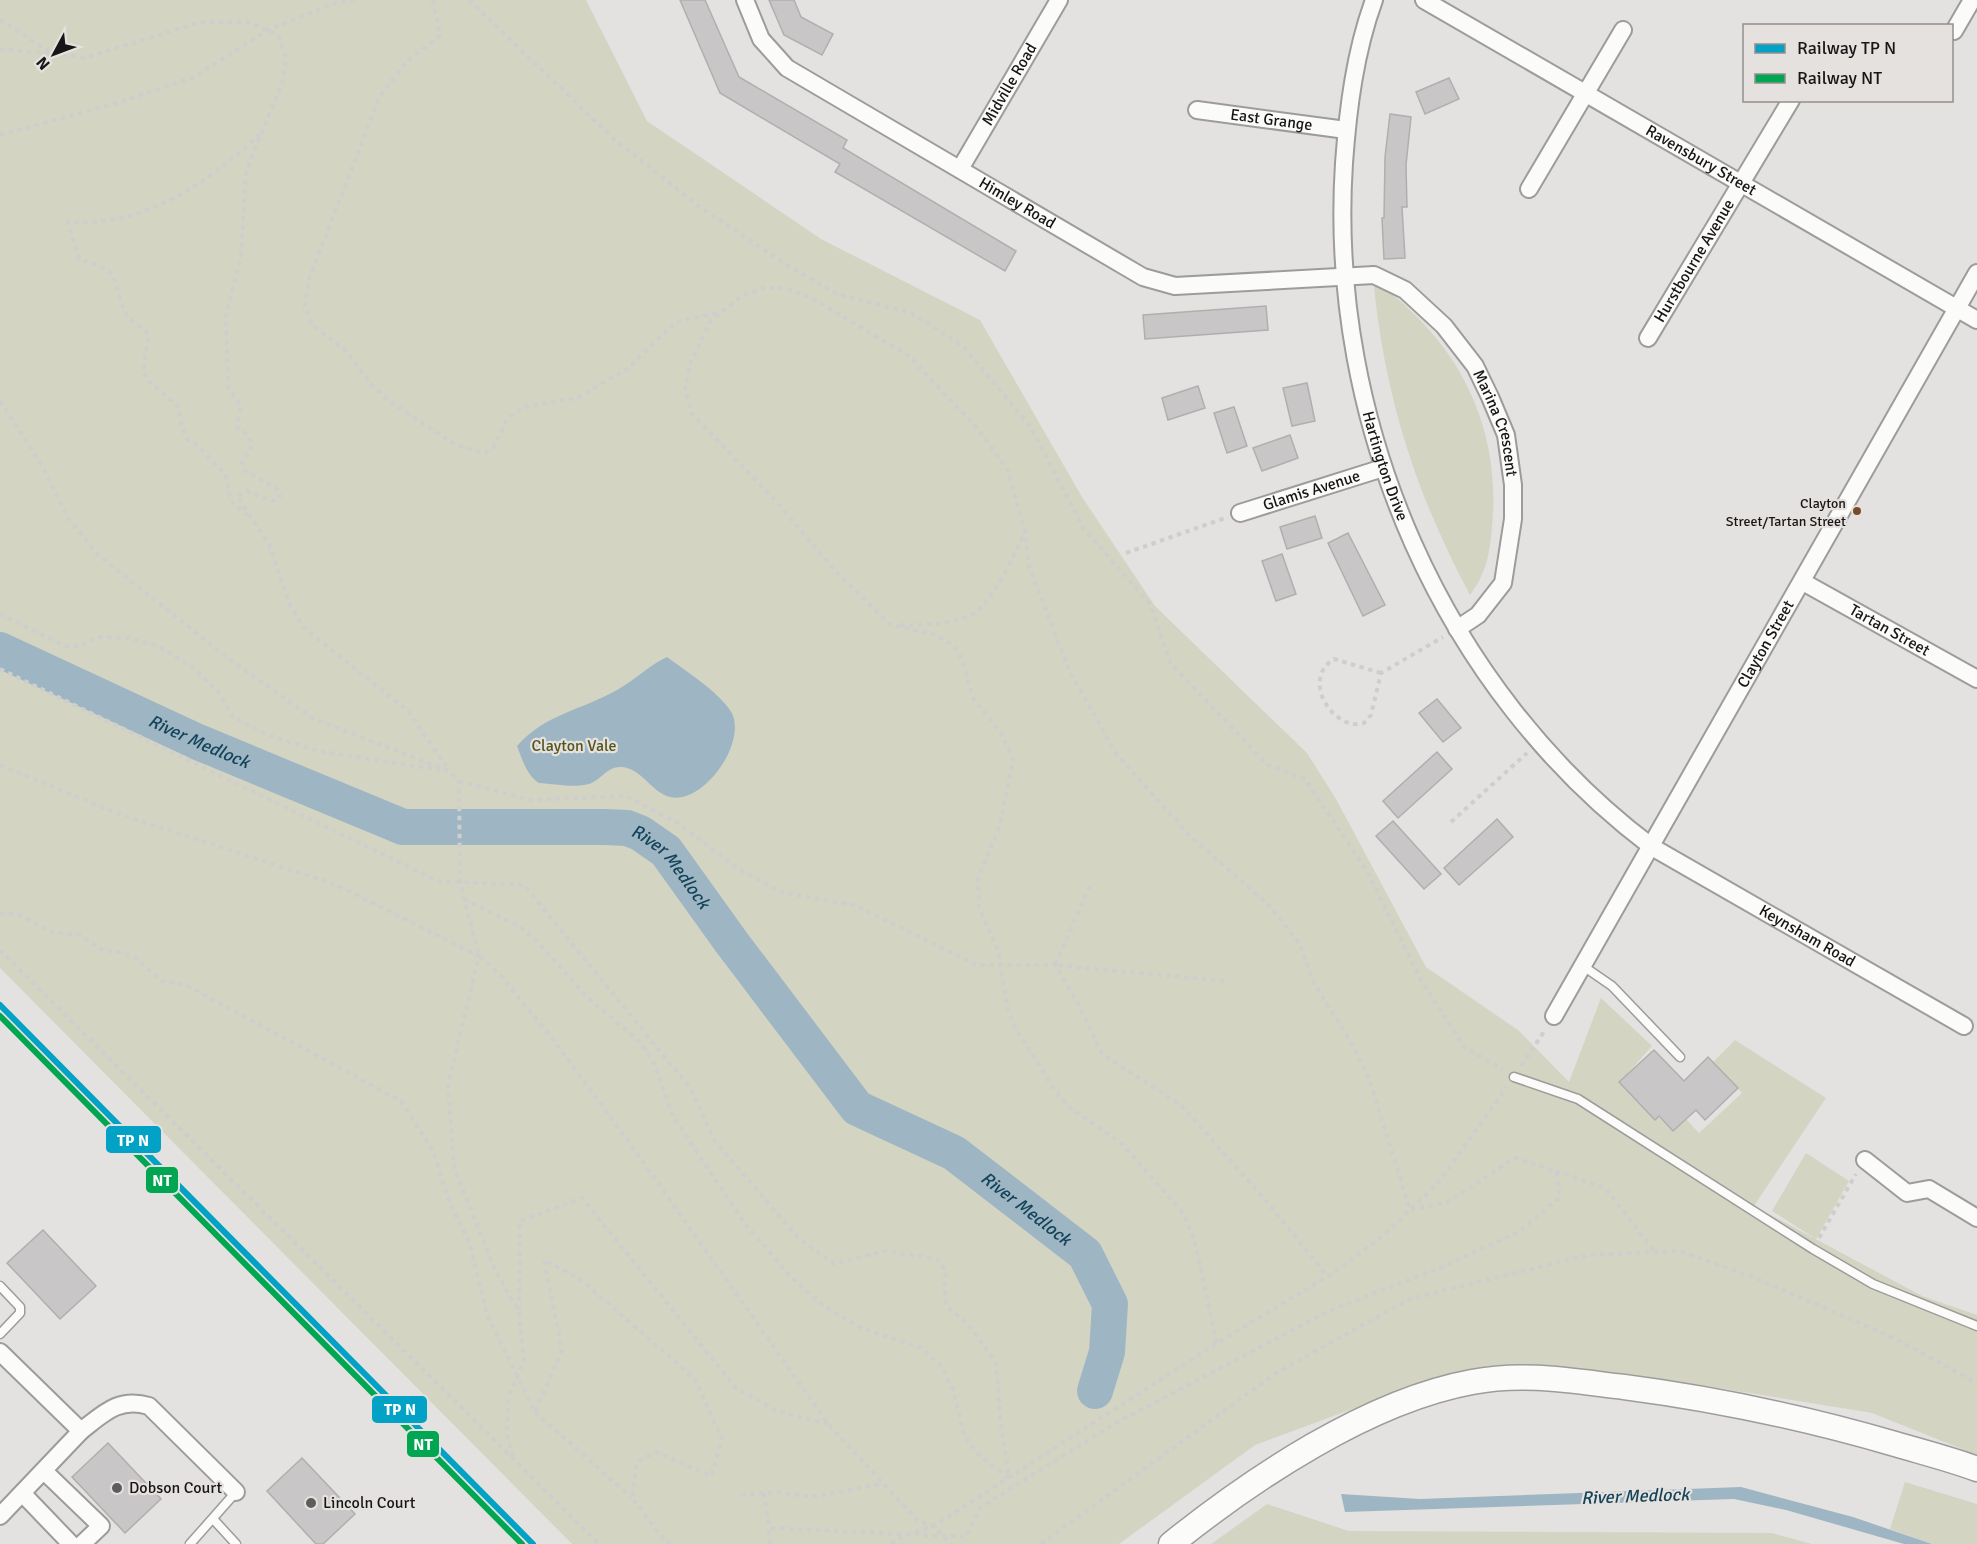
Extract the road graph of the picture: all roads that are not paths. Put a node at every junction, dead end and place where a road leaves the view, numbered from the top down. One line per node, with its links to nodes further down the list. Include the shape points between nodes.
1 (745, 0): 12 (street, Himley Road, via 761,39 787,69)
2 (1059, 0): 12 (street, Midville Road)
3 (1374, 0): 11 (street, Hartington Drive, via 1363,29)
4 (1972, 0): 7 (street)
5 (1433, 2): 8 (street, Ravensbury Street)
6 (1623, 30): 8 (street)
7 (1954, 31)
8 (1586, 96): 13 (street, Ravensbury Street); 14 (street)
9 (1790, 102): 13 (street, Hurstbourne Avenue)
10 (1197, 110): 11 (street, East Grange)
11 (1346, 130): 16 (street, Hartington Drive, via 1341,211)
12 (960, 169): 16 (street, Himley Road, via 1159,283 1175,286)
13 (1740, 184): 17 (street, Ravensbury Street); 19 (street, Hurstbourne Avenue)
14 (1529, 189)
15 (1977, 273): 17 (street, Clayton Street)
16 (1344, 275): 20 (street, Hartington Drive, via 1359,369); 23 (street, Marina Crescent, via 1374,275 1405,290 1425,306 1475,366 1506,435 1513,519 1503,584 1478,615)
17 (1957, 309): 18 (street, Ravensbury Street); 22 (street, Clayton Street)
18 (1977, 320)
19 (1648, 338)
20 (1383, 468): 21 (street, Glamis Avenue); 23 (street, Hartington Drive, via 1423,567)
21 (1240, 513)
22 (1803, 582): 24 (street, Tartan Street); 25 (street, Clayton Street)
23 (1457, 628): 25 (street, Hartington Drive, via 1495,686 1539,742 1593,798)
24 (1977, 679)
25 (1652, 847): 26 (street, Clayton Street); 28 (street, Keynsham Road)
26 (1583, 966): 27 (street, Clayton Street); 29 (lane, via 1612,986)
27 (1554, 1016)
28 (1964, 1026)
29 (1680, 1057)
30 (1514, 1077): 34 (lane, via 1578,1099 1873,1284)
31 (1865, 1160): 32 (street, via 1907,1193 1929,1189)
32 (1977, 1218)
33 (0, 1286): 35 (lane, via 20,1307 20,1313)
34 (1977, 1326)
35 (0, 1334)
36 (0, 1352): 37 (street)
37 (81, 1431): 39 (street); 40 (street, via 109,1409 133,1401 149,1406)
38 (1977, 1469): 48 (street, via 1766,1410 1532,1375 1501,1377 1422,1396 1323,1440)
39 (45, 1472): 41 (street); 45 (street, via 101,1526)
40 (236, 1492): 43 (lane)
41 (23, 1494): 42 (street); 44 (street)
42 (0, 1516)
43 (214, 1520): 46 (lane); 47 (lane)
44 (71, 1544)
45 (82, 1544)
46 (190, 1544)
47 (236, 1544)
48 (1171, 1544)

